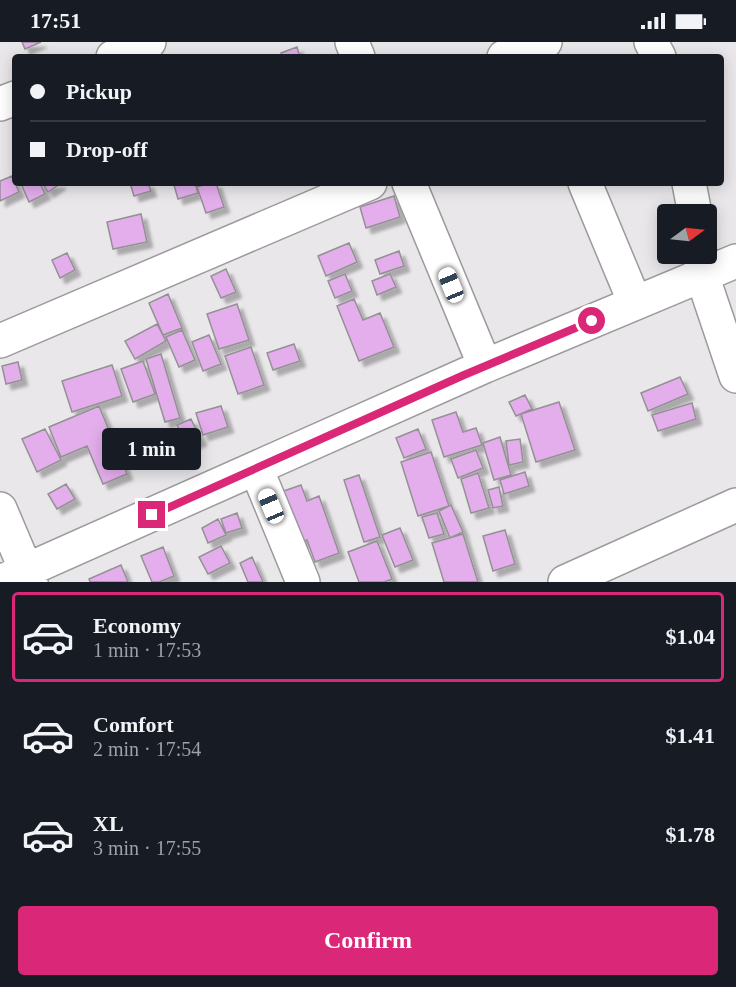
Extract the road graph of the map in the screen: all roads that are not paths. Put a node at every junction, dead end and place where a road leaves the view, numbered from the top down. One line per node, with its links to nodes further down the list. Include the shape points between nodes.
1 (148, 42): 2 (street)
2 (120, 54)
3 (363, 186): 12 (street)
4 (410, 186): 13 (street)
5 (586, 186): 11 (street)
6 (690, 186): 7 (street)
7 (693, 204)
8 (736, 261): 9 (street)
9 (717, 263)
10 (701, 264): 11 (street); 14 (street)
11 (635, 303): 13 (street)
12 (0, 340)
13 (485, 366): 15 (street)
14 (736, 376)
15 (256, 468): 18 (street); 19 (street)
16 (736, 505): 20 (street)
17 (0, 509): 18 (street)
18 (19, 578)
19 (303, 582)
20 (565, 582)

